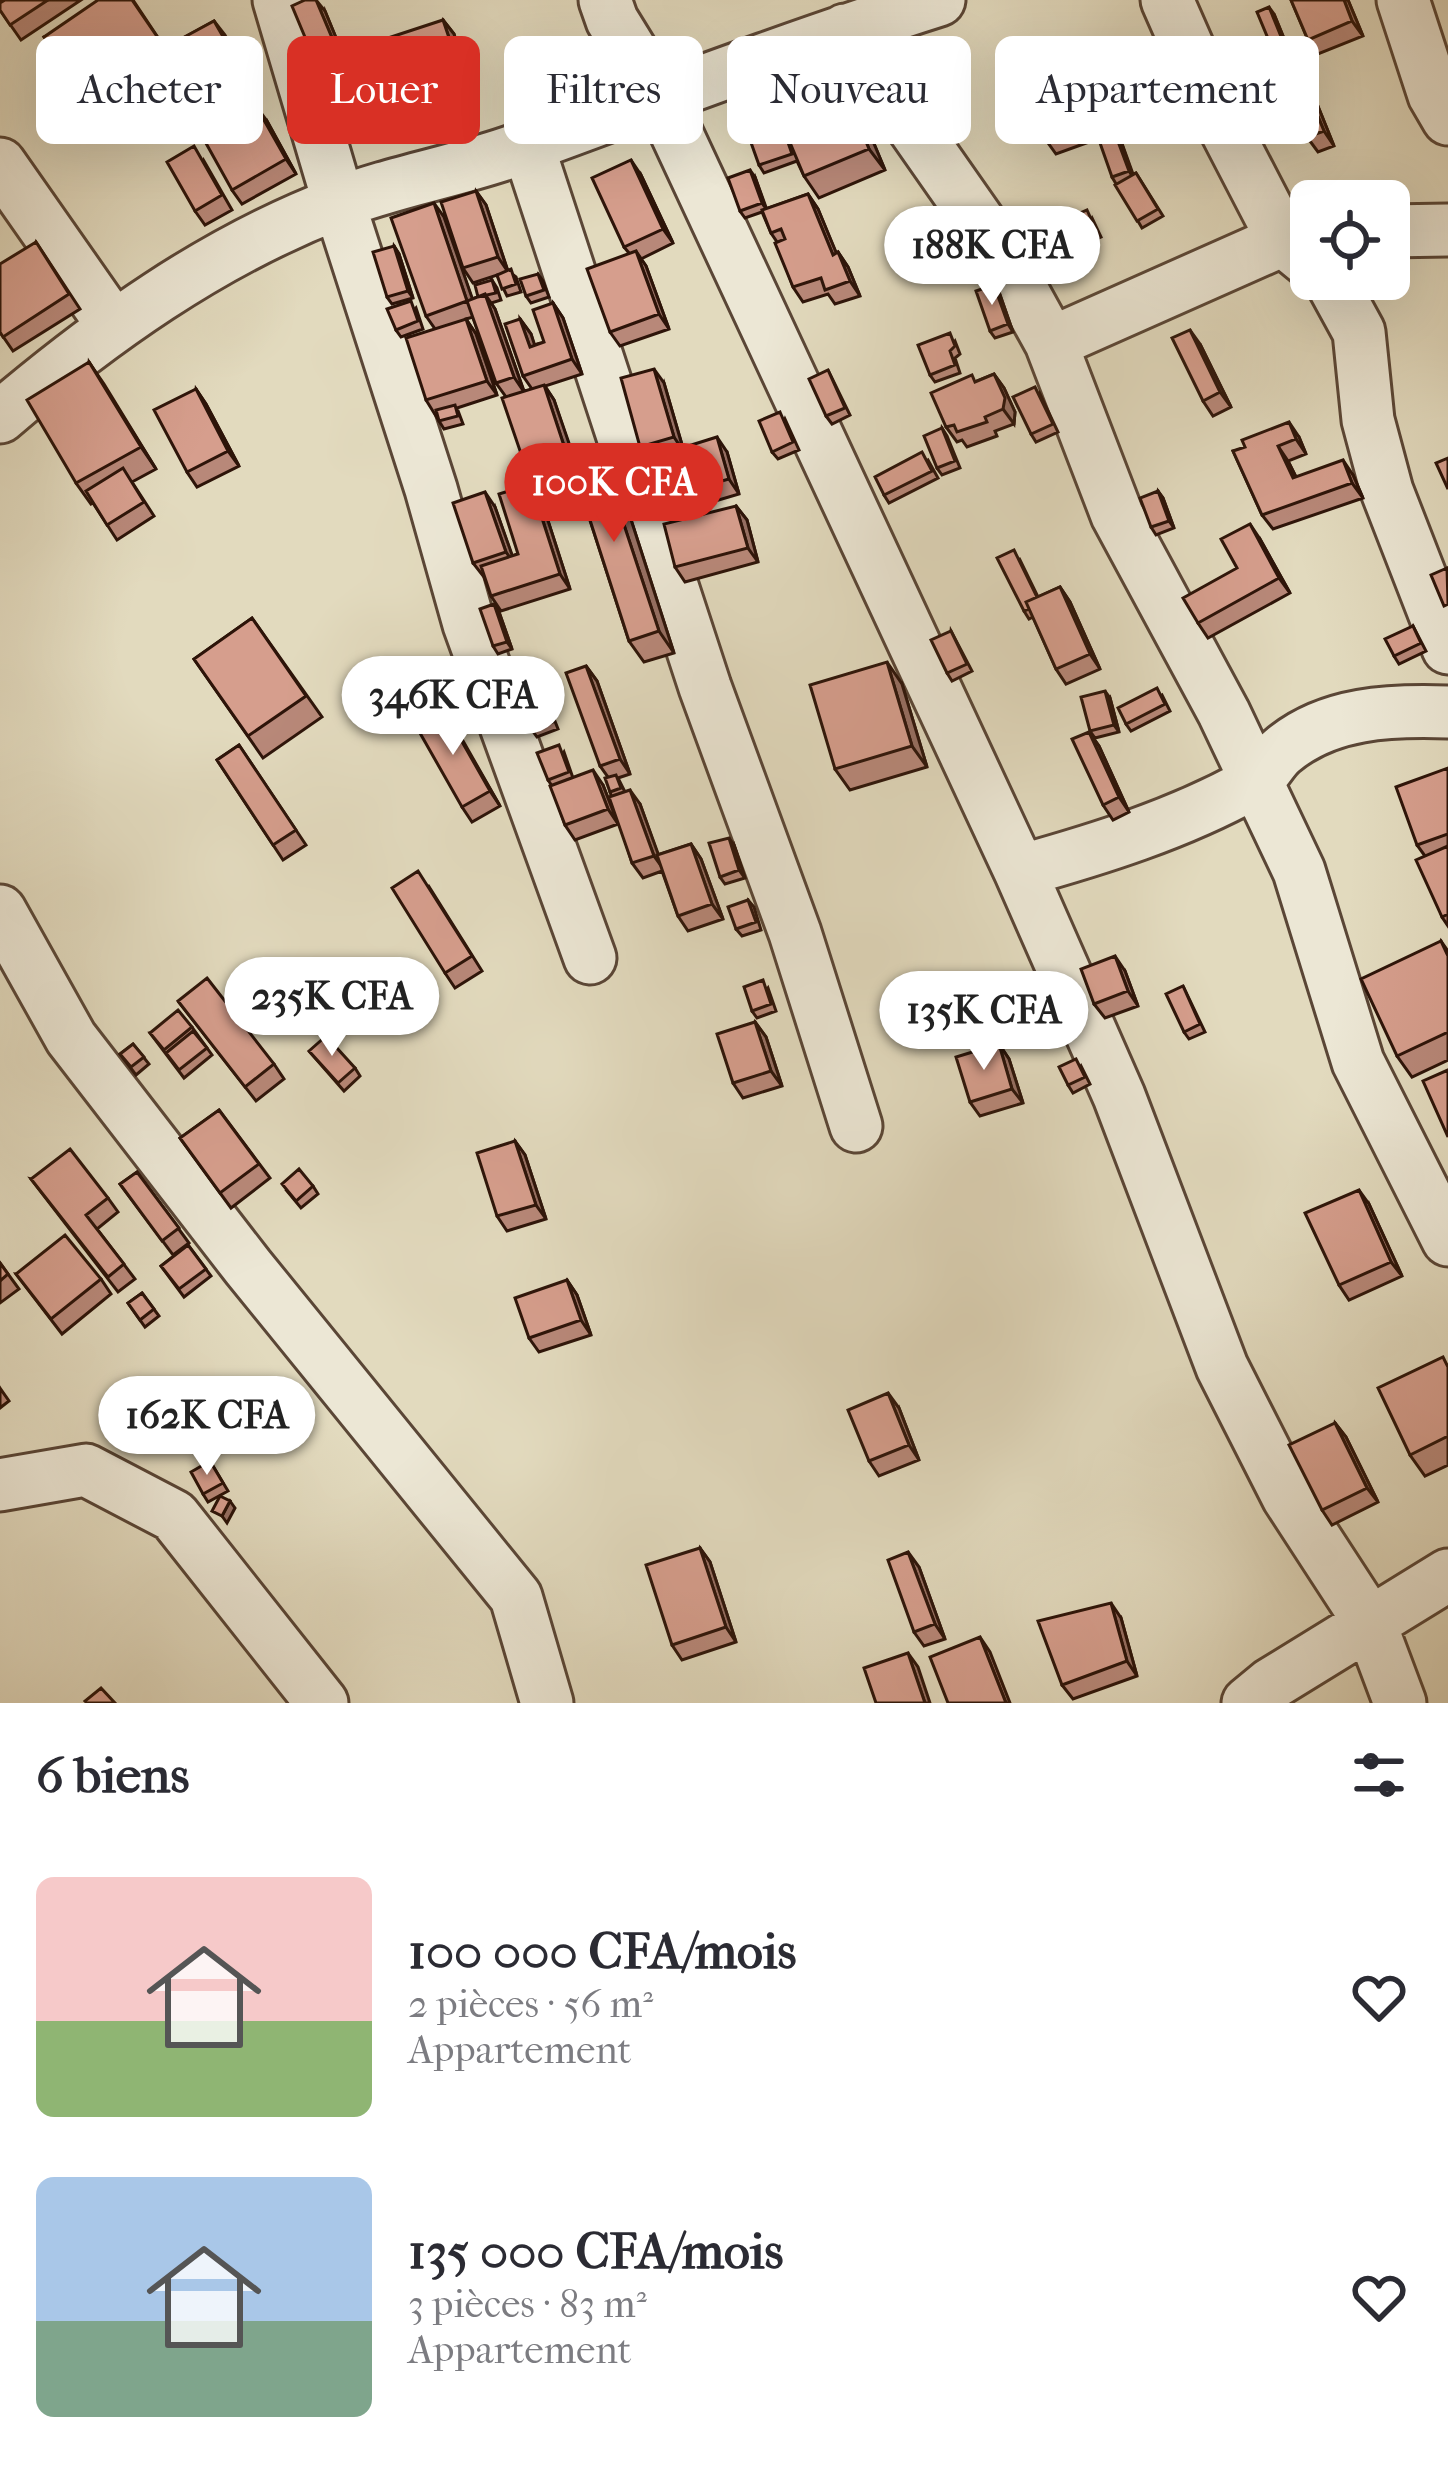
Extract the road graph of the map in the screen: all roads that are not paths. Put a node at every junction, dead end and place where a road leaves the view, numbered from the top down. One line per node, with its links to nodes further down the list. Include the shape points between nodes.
1 (278, 0): 14 (street)
2 (604, 0): 7 (street)
3 (939, 0): 6 (street)
4 (1167, 0): 15 (street, via 1214,107)
5 (1403, 0): 9 (street)
6 (845, 30): 8 (street); 21 (street, via 1003,256)
7 (622, 36)
8 (703, 82)
9 (1448, 119)
10 (534, 144): 12 (street)
11 (681, 144): 26 (street)
12 (528, 146): 14 (street); 29 (street)
13 (0, 164): 20 (street)
14 (339, 202): 20 (street, via 246,245); 28 (street, via 470,624)
15 (1290, 228)
16 (1448, 230): 17 (street)
17 (1410, 231)
18 (1290, 252): 21 (street)
19 (1341, 300): 23 (street, via 1359,332 1367,420 1387,491)
20 (114, 327): 22 (street)
21 (1051, 343): 25 (street, via 1117,515)
22 (0, 417)
23 (1448, 648)
24 (1448, 712): 25 (street, via 1393,710 1327,724 1282,751)
25 (1256, 782): 26 (street, via 1118,843); 30 (street, via 1299,871 1358,1062)
26 (1020, 871): 33 (street, via 1119,1096 1222,1367 1288,1497)
27 (0, 911): 35 (street, via 71,1038 516,1597)
28 (590, 958)
29 (856, 1126)
30 (1448, 1240)
31 (0, 1486): 34 (street, via 86,1470 174,1516)
32 (1448, 1575): 33 (street)
33 (1370, 1623): 36 (street); 37 (street)
34 (322, 1703)
35 (547, 1703)
36 (1247, 1703)
37 (1400, 1703)

